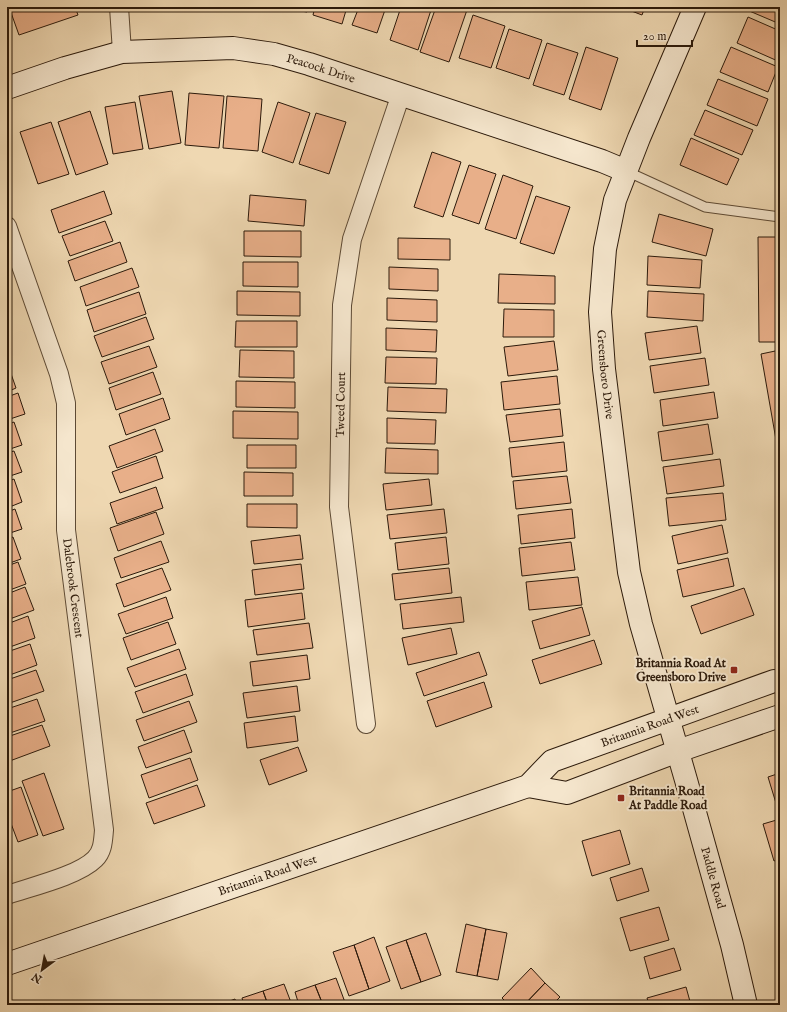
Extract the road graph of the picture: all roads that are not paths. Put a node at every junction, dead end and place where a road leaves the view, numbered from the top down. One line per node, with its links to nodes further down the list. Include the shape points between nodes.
1 (119, 7): 3 (street)
2 (695, 7): 6 (street, Greensboro Drive)
3 (122, 52): 4 (street, Peacock Drive); 5 (street, Peacock Drive, via 234,48 309,64)
4 (7, 88)
5 (401, 94): 6 (street, Peacock Drive); 12 (street, Tweed Court, via 352,239 342,305 339,507)
6 (626, 171): 7 (lane, via 705,207); 11 (street, Greensboro Drive, via 615,200 605,249 600,312 604,369 629,572 641,624)
7 (780, 218)
8 (7, 226): 15 (street, Dalebrook Crescent, via 59,374 66,404 66,530 104,830 102,847 96,858 81,869)
9 (780, 682): 11 (street, Britannia Road West, via 774,681)
10 (780, 716): 13 (street, Britannia Road West)
11 (669, 718): 13 (street, Greensboro Drive); 14 (street, Britannia Road West, via 552,761)
12 (366, 724)
13 (678, 751): 14 (street, Britannia Road West, via 566,793); 17 (street, Paddle Road)
14 (528, 786): 16 (street, Britannia Road West)
15 (7, 894)
16 (7, 964)
17 (746, 1005)

